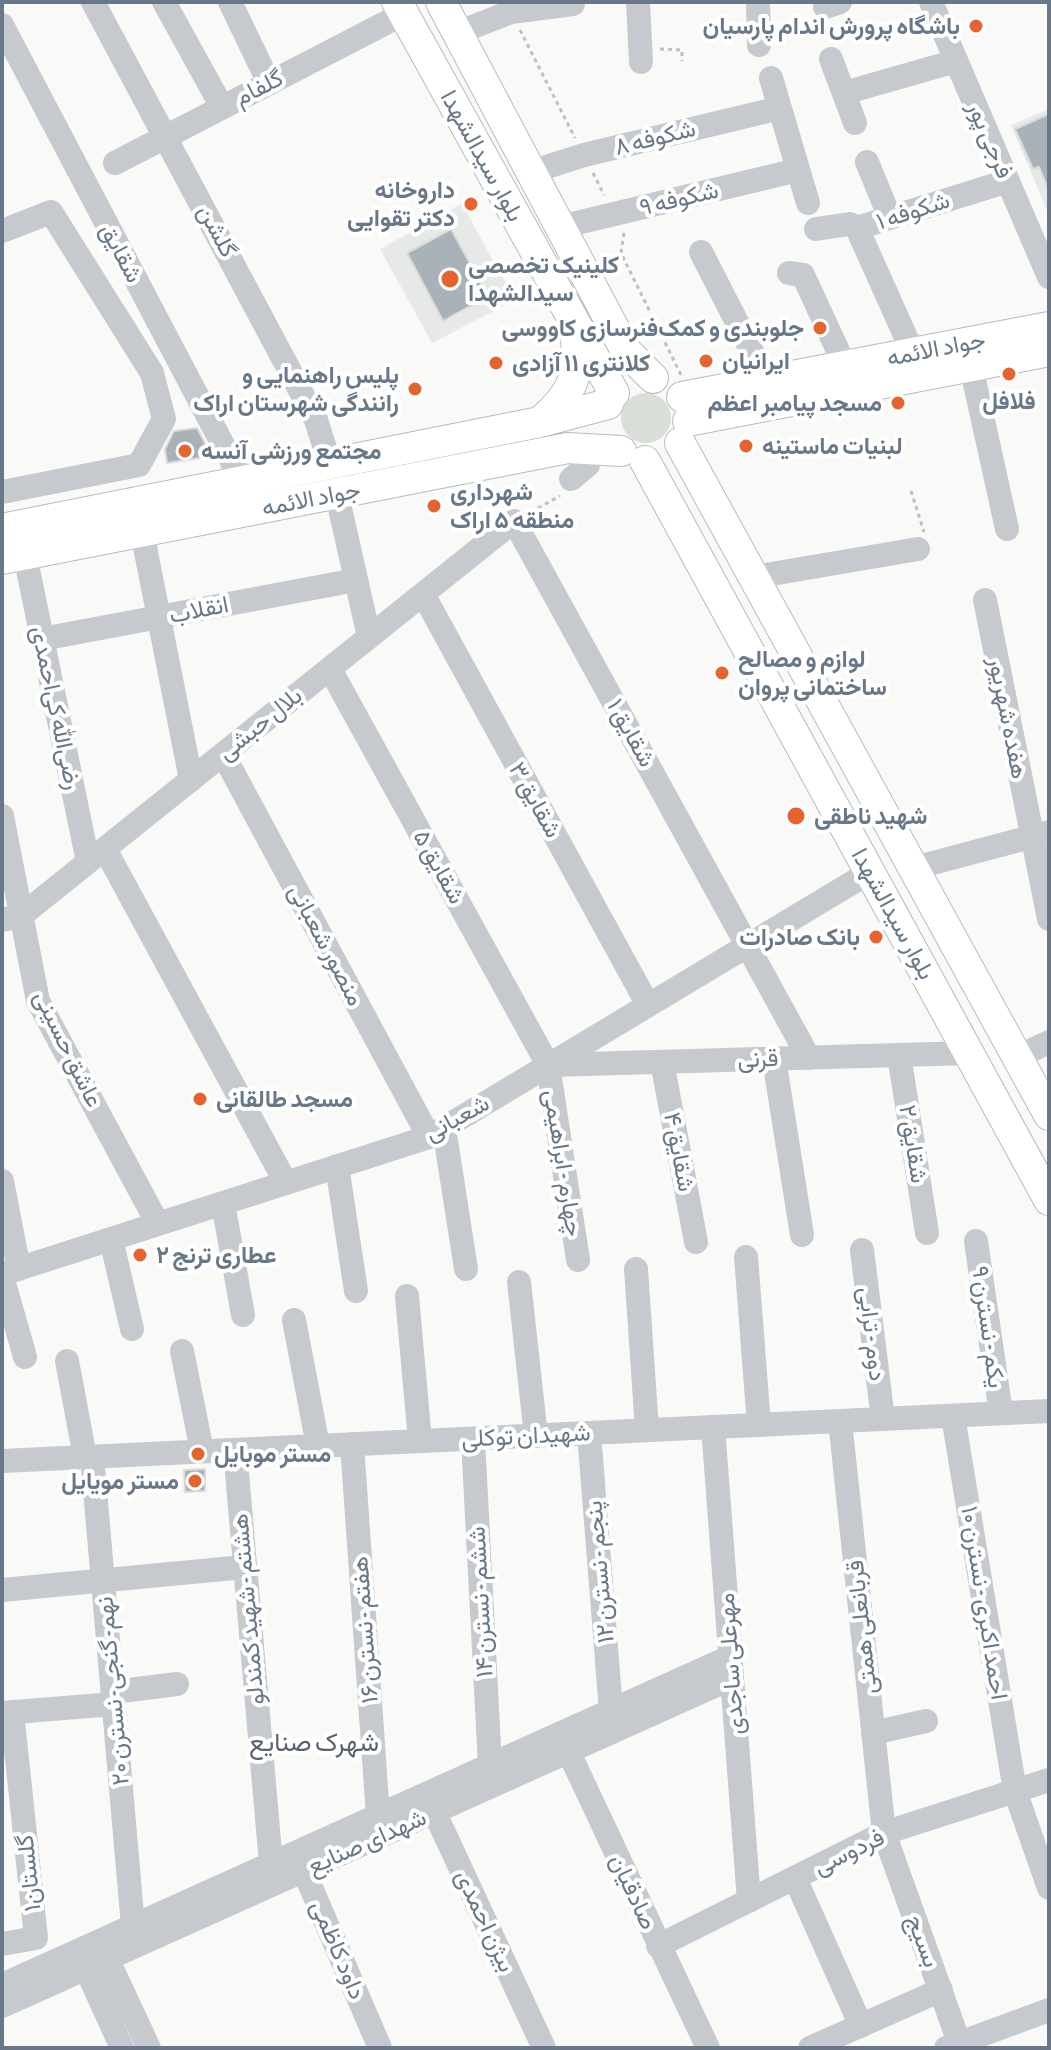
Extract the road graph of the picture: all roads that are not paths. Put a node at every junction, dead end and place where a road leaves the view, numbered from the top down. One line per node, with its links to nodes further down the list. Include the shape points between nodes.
1 (93, 2): 22 (street, گلشن)
2 (164, 2): 19 (street)
3 (230, 2): 17 (street)
4 (441, 2): 11 (main road, بلوار سیدالشهدا)
5 (638, 2): 13 (street)
6 (758, 2): 12 (street)
7 (931, 2): 15 (street, فرجی پور)
8 (568, 4): 11 (street, via 511,12)
9 (400, 8): 17 (street, گلفام); 37 (main road, بلوار سیدالشهدا)
10 (2, 25): 52 (street, شقایق)
11 (457, 33): 26 (main road, بلوار سیدالشهدا)
12 (759, 45)
13 (641, 55)
14 (831, 59): 18 (street)
15 (956, 61): 18 (street); 27 (street, فرجی پور)
16 (771, 78): 20 (street)
17 (269, 83): 19 (street, گلفام)
18 (844, 93): 21 (street)
19 (222, 107): 22 (street, گلفام)
20 (780, 108): 25 (street); 26 (street, شکوفه ۸)
21 (855, 123)
22 (167, 136): 24 (street, گلفام); 50 (street, گلشن, via 316,420)
23 (867, 162): 29 (street)
24 (115, 163)
25 (798, 170): 28 (street); 30 (street, شکوفه ۹)
26 (531, 172): 30 (main road, بلوار سیدالشهدا)
27 (1008, 181): 29 (street, شکوفه ۱); 36 (street, فرجی پور)
28 (808, 203)
29 (890, 218): 31 (street, شکوفه ۱)
30 (560, 227): 43 (main road, بلوار سیدالشهدا, via 626,351)
31 (857, 228): 32 (street, via 850,224); 40 (street, شکوفه ۱)
32 (816, 229)
33 (2, 231): 53 (street, via 51,212 152,373 164,419 139,465)
34 (701, 252): 44 (street)
35 (789, 273): 41 (street, via 803,275)
36 (1049, 277)
37 (569, 312): 45 (main road, بلوار سیدالشهدا); 47 (main road, via 576,377 561,403)
38 (1049, 327): 40 (main road, جواد الائمه)
39 (1049, 351): 42 (main road, جواد الائمه)
40 (913, 353): 41 (main road, جواد الائمه)
41 (845, 366): 44 (main road, جواد الائمه)
42 (971, 366): 46 (main road, جواد الائمه); 56 (street)
43 (653, 378): 45 (main road, via 632,381); 46 (main road, via 664,382)
44 (767, 381): 46 (main road, جواد الائمه)
45 (611, 399): 47 (main road, جواد الائمه); 49 (main road, via 606,430)
46 (683, 420): 49 (main road, via 671,453); 60 (main road, بلوار سیدالشهدا)
47 (540, 422): 50 (main road, جواد الائمه)
48 (589, 449): 49 (main road, جواد الائمه); 50 (main road, جواد الائمه); 51 (street, via 588,465)
49 (633, 456): 74 (main road, بلوار سیدالشهدا)
50 (334, 479): 52 (main road, جواد الائمه); 57 (main road, جواد الائمه); 61 (street, گلشن)
51 (571, 479)
52 (242, 481): 55 (main road, جواد الائمه)
53 (2, 492)
54 (514, 521): 62 (street, بلال حبشی); 77 (street, شقایق ۱)
55 (2, 529)
56 (1007, 529)
57 (142, 532): 59 (main road, جواد الائمه); 64 (street)
58 (918, 549): 60 (street)
59 (13, 557): 66 (street, رضی‌الله کی‌احمدی)
60 (754, 577): 73 (main road, بلوار سیدالشهدا)
61 (356, 580): 64 (street, انقلاب); 65 (street, گلشن)
62 (423, 594): 65 (street, بلال حبشی); 78 (street, شقایق ۳)
63 (985, 600): 71 (street, هفده شهریور)
64 (159, 617): 66 (street, انقلاب); 69 (street)
65 (369, 637): 67 (street, بلال حبشی)
66 (42, 639): 72 (street, رضی‌الله کی‌احمدی)
67 (330, 669): 68 (street, بلال حبشی); 86 (street, شقایق ۵)
68 (223, 754): 69 (street, بلال حبشی); 88 (street, منصور شعبانی)
69 (191, 780): 72 (street, بلال حبشی)
70 (2, 816): 75 (street, عاشق حسینی)
71 (1040, 834): 73 (street); 76 (street, هفده شهریور)
72 (97, 855): 75 (street, بلال حبشی); 91 (street)
73 (914, 868): 74 (main road); 82 (main road, بلوار سیدالشهدا)
74 (870, 872): 77 (street, شعبانی); 80 (main road, بلوار سیدالشهدا)
75 (12, 917): 94 (street, عاشق حسینی, via 38,1001)
76 (1049, 919)
77 (749, 945): 78 (street, شعبانی); 83 (street)
78 (648, 1005): 86 (street, شعبانی)
79 (1049, 1042): 82 (street)
80 (969, 1053): 81 (street, قرنی); 82 (main road); 92 (main road, بلوار سیدالشهدا)
81 (899, 1055): 83 (street, قرنی); 95 (street, شقایق ۲)
82 (1017, 1057): 87 (main road, بلوار سیدالشهدا)
83 (809, 1058): 84 (street, قرنی)
84 (774, 1059): 85 (street, قرنی); 96 (street)
85 (662, 1062): 86 (street, قرنی); 99 (street, شقایق ۴)
86 (548, 1065): 88 (street, شعبانی); 102 (street, چهارم - ابراهیمی)
87 (1049, 1115)
88 (436, 1132): 89 (street, شعبانی); 103 (street, منصور شعبانی)
89 (337, 1166): 91 (street, شعبانی); 107 (street)
90 (2, 1181): 105 (street)
91 (286, 1183): 93 (street, شعبانی)
92 (1049, 1200)
93 (223, 1203): 94 (street, شعبانی); 109 (street)
94 (158, 1224): 97 (street, شعبانی)
95 (927, 1233)
96 (802, 1235)
97 (111, 1239): 105 (street, شعبانی); 111 (street)
98 (976, 1241): 116 (street, یکم - نسترن ۹)
99 (696, 1242)
100 (862, 1250): 118 (street, دوم - ترابی)
101 (746, 1257): 120 (street)
102 (578, 1260)
103 (466, 1269)
104 (636, 1269): 122 (street)
105 (8, 1273): 113 (street)
106 (519, 1282): 124 (street)
107 (356, 1291)
108 (407, 1296): 126 (street)
109 (243, 1315)
110 (294, 1320): 128 (street)
111 (132, 1329)
112 (182, 1351): 130 (street)
113 (25, 1357)
114 (67, 1361): 131 (street, نهم- گنجی- نسترن ۲۰)
115 (1049, 1411): 116 (street, شهیدان توکلی)
116 (1001, 1413): 117 (street, شهیدان توکلی)
117 (953, 1416): 118 (street, شهیدان توکلی); 147 (street, احمد اکبری - نسترن ۱۰)
118 (883, 1419): 119 (street, شهیدان توکلی)
119 (840, 1421): 120 (street, شهیدان توکلی); 143 (street, قربانعلی همتی)
120 (759, 1425): 121 (street, شهیدان توکلی)
121 (713, 1427): 122 (street, شهیدان توکلی); 136 (street, مهرعلی ساجدی)
122 (647, 1430): 123 (street, شهیدان توکلی)
123 (589, 1433): 124 (street, شهیدان توکلی); 140 (street, پنجم - نسترن ۱۲)
124 (536, 1436): 125 (street, شهیدان توکلی)
125 (473, 1439): 126 (street, شهیدان توکلی); 145 (street, ششم - نسترن ۱۴)
126 (420, 1441): 127 (street, شهیدان توکلی)
127 (352, 1444): 128 (street, شهیدان توکلی); 149 (street, هفتم - نسترن ۱۶)
128 (318, 1446): 129 (street, شهیدان توکلی)
129 (235, 1450): 130 (street, شهیدان توکلی); 133 (street, هشتم - شهید کمندلو)
130 (202, 1451): 131 (street, شهیدان توکلی)
131 (89, 1456): 132 (street, شهیدان توکلی); 134 (street, نهم- گنجی- نسترن ۲۰)
132 (2, 1461)
133 (244, 1567): 134 (street); 152 (street, هشتم - شهید کمندلو)
134 (103, 1581): 135 (street); 139 (street, نهم- گنجی- نسترن ۲۰)
135 (2, 1590)
136 (731, 1667): 138 (street, شهدای صنایع); 155 (street, مهرعلی ساجدی)
137 (177, 1684): 139 (street)
138 (688, 1687): 140 (street, شهدای صنایع); 144 (street, شهدای صنایع)
139 (113, 1698): 141 (street); 156 (street, نهم- گنجی- نسترن ۲۰)
140 (611, 1711): 144 (street, شهدای صنایع)
141 (7, 1713): 157 (street, گلستان۱, via 36,1938)
142 (926, 1721): 143 (street)
143 (873, 1733): 150 (street, قربانعلی همتی)
144 (564, 1743): 145 (street, شهدای صنایع); 148 (street, شهدای صنایع); 158 (street, صادقیان)
145 (490, 1766): 148 (street, شهدای صنایع)
146 (1049, 1780): 147 (street, فردوسی)
147 (1015, 1791): 150 (street, فردوسی); 154 (street, احمد اکبری - نسترن ۱۰)
148 (430, 1803): 149 (street, شهدای صنایع); 151 (street, شهدای صنایع); 168 (street, بیژن احمدی)
149 (378, 1816): 151 (street, شهدای صنایع)
150 (884, 1833): 153 (street, فردوسی); 161 (street, بسیج)
151 (300, 1861): 152 (street, شهدای صنایع); 159 (street, شهدای صنایع); 167 (street, داود کاظمی)
152 (271, 1864): 156 (street, شهدای صنایع)
153 (795, 1878): 155 (street, فردوسی); 163 (street)
154 (1049, 1888)
155 (749, 1901): 158 (street, فردوسی)
156 (133, 1926): 159 (street, شهدای صنایع)
157 (2, 1944)
158 (658, 1946): 169 (street, صادقیان)
159 (93, 1954): 160 (street, شهدای صنایع); 165 (street); 166 (street)
160 (3, 1986)
161 (941, 1990): 163 (street); 164 (street, بسیج)
162 (1049, 2010): 164 (street)
163 (861, 2026): 170 (street)
164 (955, 2046)
165 (122, 2048)
166 (149, 2048)
167 (380, 2048)
168 (544, 2048)
169 (708, 2048)
170 (810, 2048)

